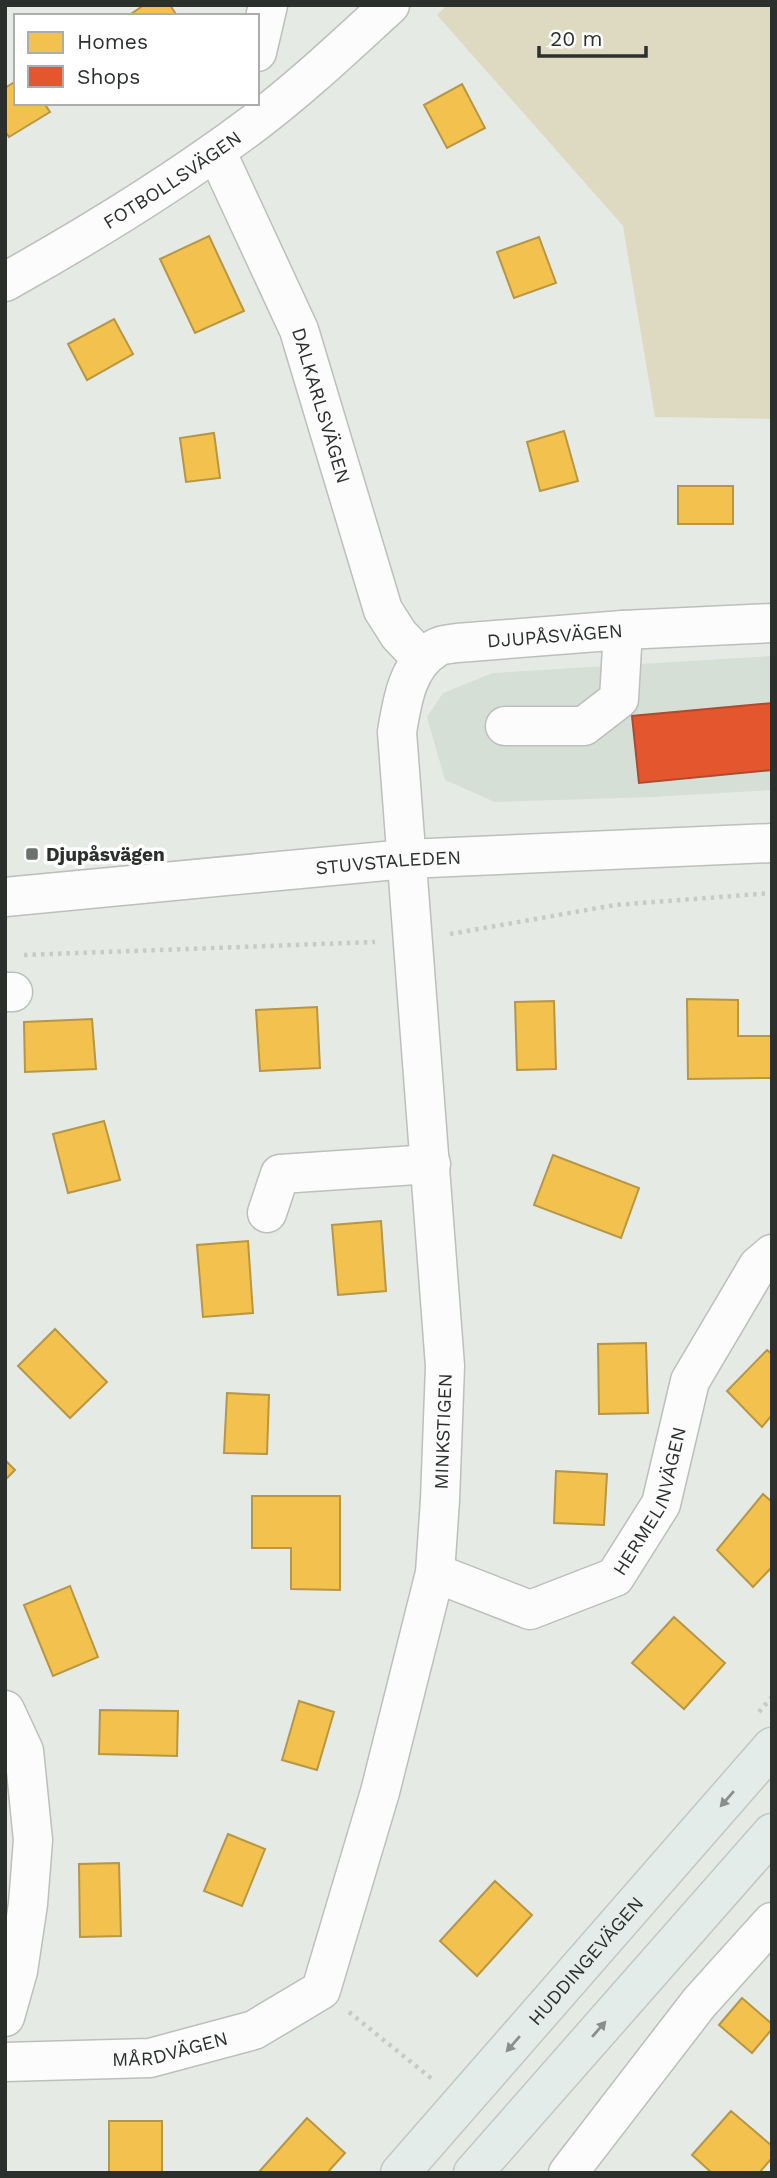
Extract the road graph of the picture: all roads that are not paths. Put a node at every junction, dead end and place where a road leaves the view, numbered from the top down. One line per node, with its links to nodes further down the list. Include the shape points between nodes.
1 (268, 5): 3 (street)
2 (390, 5): 4 (street, FOTBOLLSVÄGEN, via 314,74)
3 (259, 43)
4 (254, 113): 5 (street, FOTBOLLSVÄGEN)
5 (216, 151): 6 (street, FOTBOLLSVÄGEN, via 94,232); 9 (street, DALKARLSVÄGEN, via 299,330 383,610)
6 (5, 282)
7 (772, 622): 8 (street, DJUPÅSVÄGEN)
8 (623, 630): 9 (street, DJUPÅSVÄGEN, via 457,643 438,647); 10 (street, via 620,699 584,726)
9 (422, 659): 12 (street, via 411,674 397,732)
10 (505, 726)
11 (772, 843): 12 (street, STUVSTALEDEN)
12 (406, 859): 13 (street, STUVSTALEDEN); 14 (street, MINKSTIGEN)
13 (5, 897)
14 (431, 1164): 15 (street, via 280,1174); 17 (street, MINKSTIGEN, via 446,1366)
15 (267, 1213)
16 (772, 1254): 17 (street, HERMELINVÄGEN, via 758,1266 690,1381 661,1504 615,1577 530,1610)
17 (435, 1573): 22 (street, MINKSTIGEN, via 380,1792)
18 (5, 1710): 23 (street, via 24,1751 33,1840 18,1971)
19 (772, 1747): 25 (main road, HUDDINGEVÄGEN, one-way to 25)
20 (772, 1833): 26 (main road, one-way to 20)
21 (772, 1922): 27 (street, via 699,2003)
22 (321, 1990): 24 (street, MÅRDVÄGEN, via 254,2030 150,2058)
23 (5, 2017)
24 (5, 2062)
25 (400, 2173)
26 (473, 2173)
27 (568, 2173)

